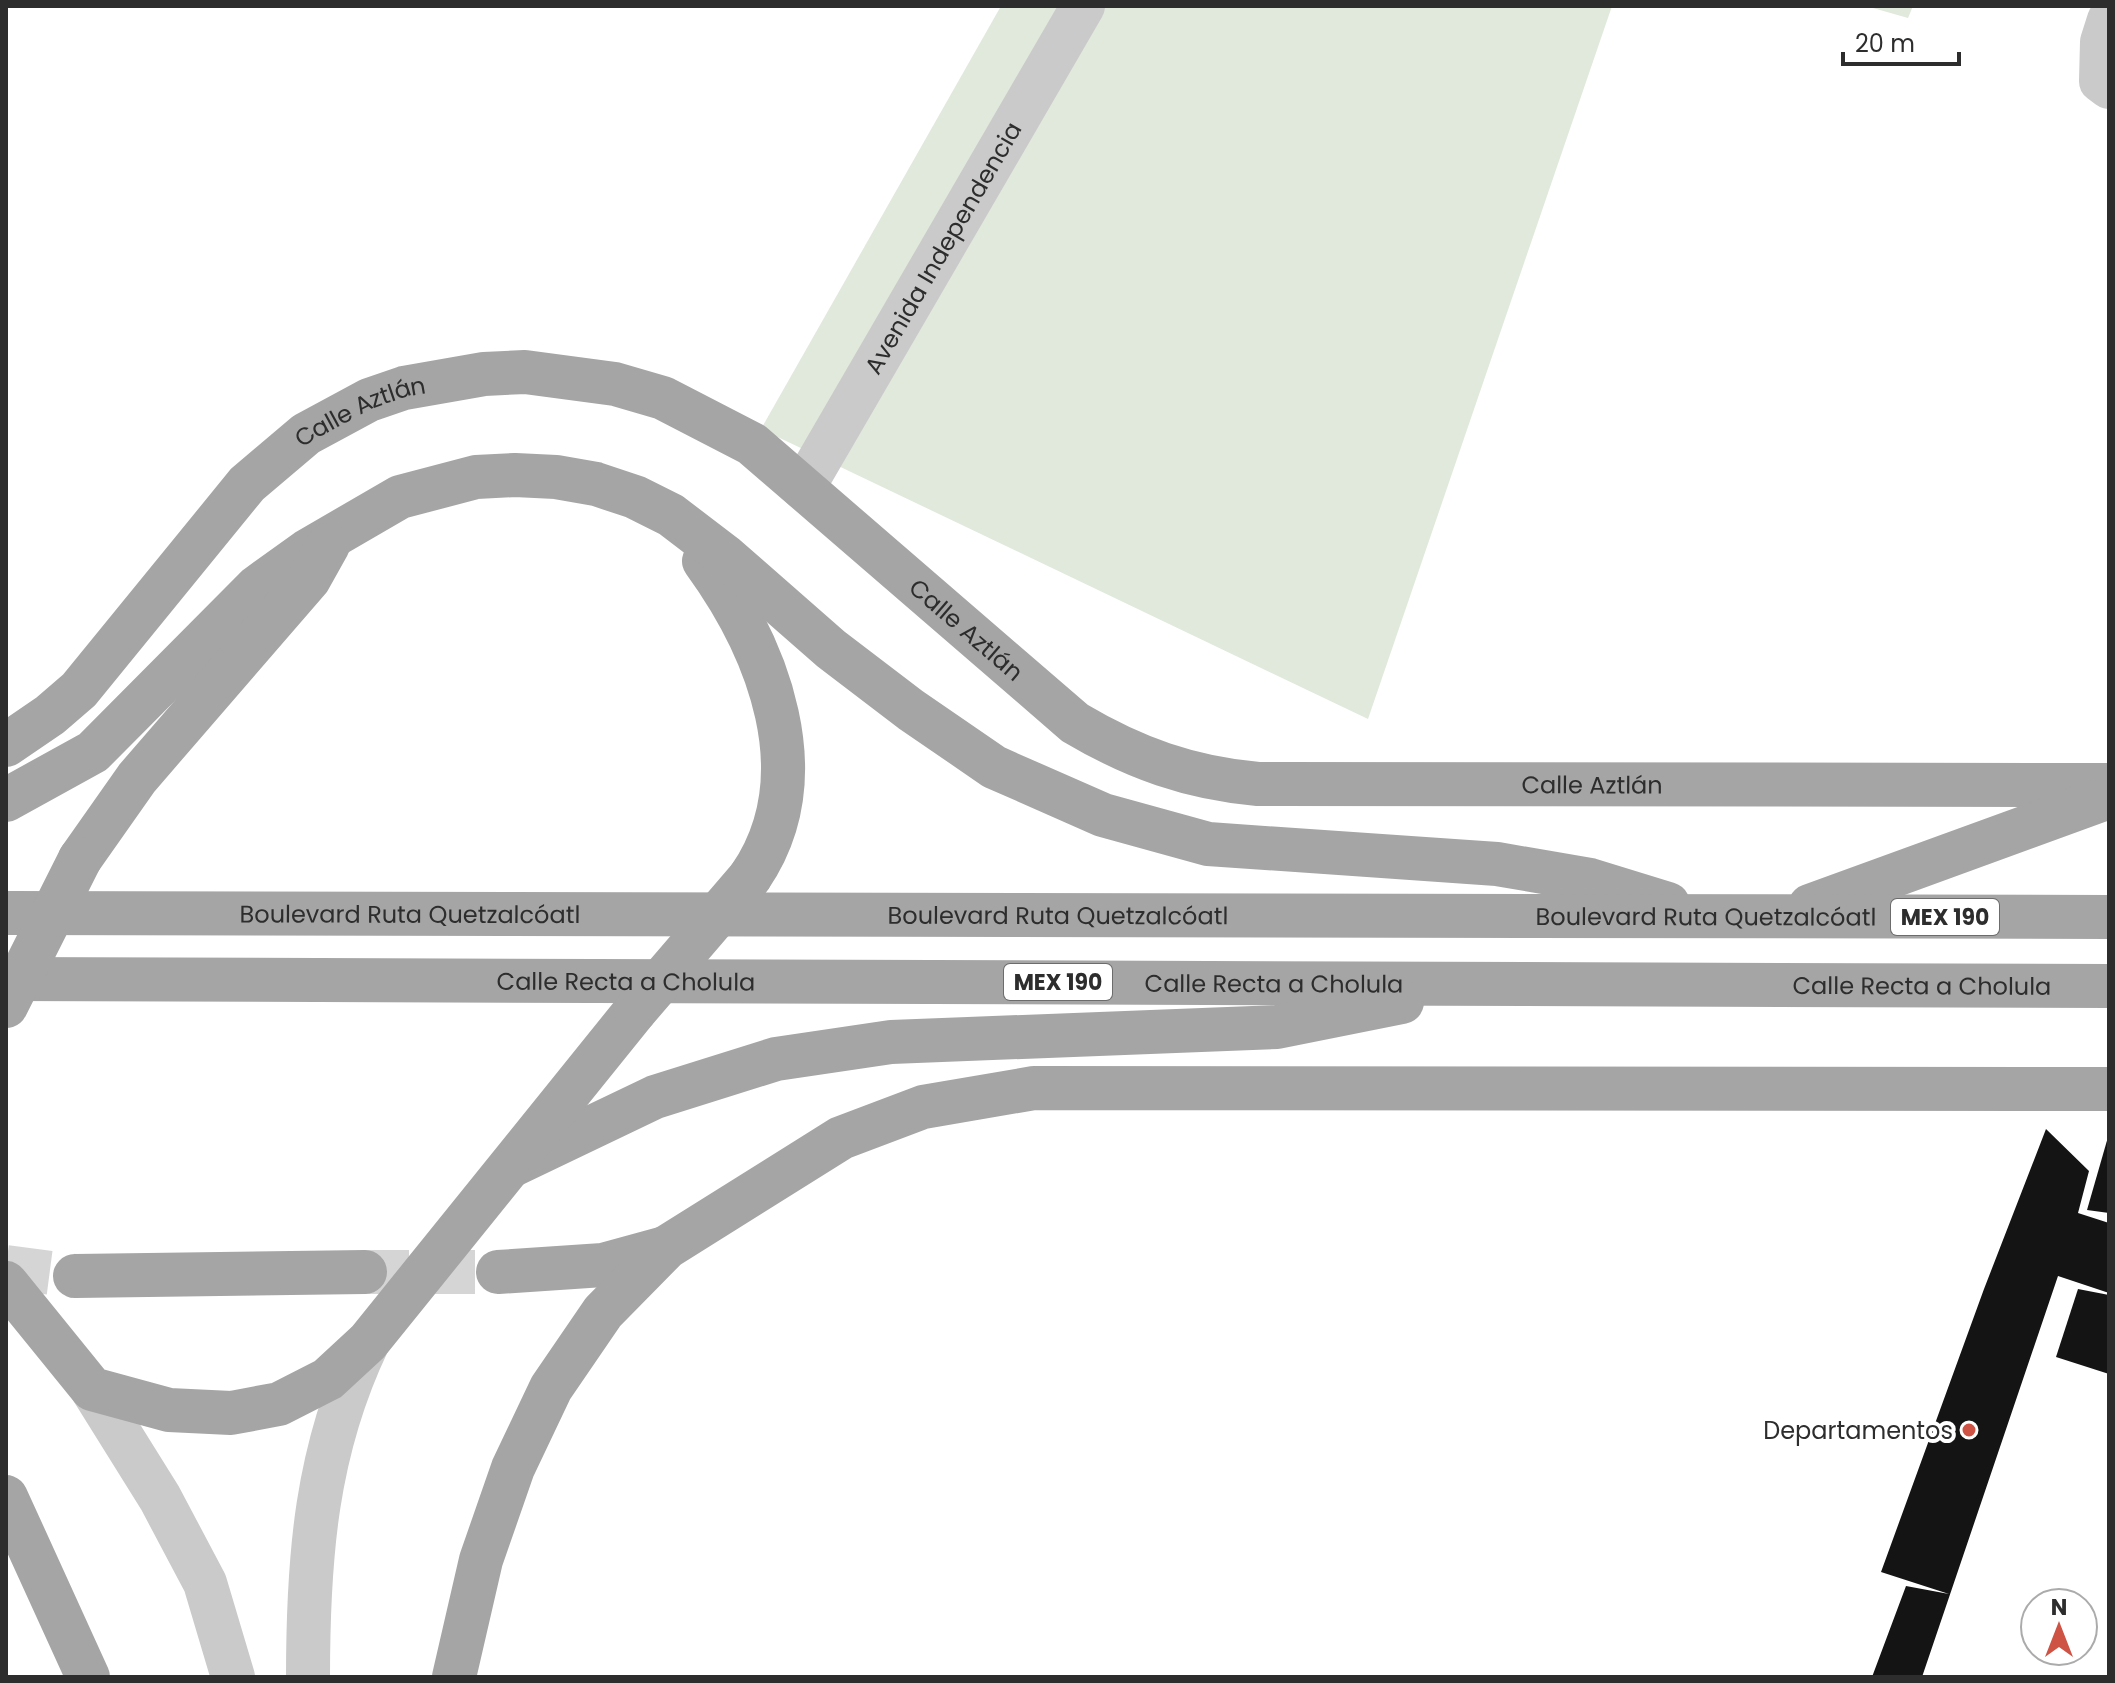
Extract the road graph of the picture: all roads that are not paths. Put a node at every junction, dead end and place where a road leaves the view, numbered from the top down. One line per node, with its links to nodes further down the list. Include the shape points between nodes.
1 (1083, 6): 4 (street, Avenida Independencia)
2 (2109, 20): 3 (street, via 2102,42 2101,81)
3 (2109, 87)
4 (803, 488): 7 (main road, Calle Aztlán, via 752,444 708,419 615,384 525,372 404,388 337,416 277,456 247,484 79,690); 8 (main road, Calle Aztlán, via 1075,723 1112,745 1187,774 1258,784)
5 (671, 515): 6 (main road, via 596,484 556,477 476,477 400,497); 12 (main road, via 911,710 994,767 1103,815 1208,844 1544,870 1633,892); 22 (main road, bridge, via 745,622 771,688 782,755 781,808 765,856 750,877)
6 (332, 536): 10 (main road, via 257,587 93,752); 19 (main road, bridge, via 302,589 137,778 80,859)
7 (6, 745)
8 (2109, 785)
9 (2109, 797): 13 (main road)
10 (6, 800)
11 (6, 913): 12 (main road, Boulevard Ruta Quetzalcóatl / MEX 190)
12 (1703, 917): 13 (main road, Boulevard Ruta Quetzalcóatl / MEX 190)
13 (1782, 917): 14 (main road, Boulevard Ruta Quetzalcóatl / MEX 190)
14 (2109, 917)
15 (6, 979): 16 (main road, Calle Recta a Cholula / MEX 190)
16 (1494, 984): 17 (main road, Calle Recta a Cholula / MEX 190); 22 (main road, via 1277,1027 891,1042 776,1059 655,1097)
17 (1993, 985): 18 (main road, Calle Recta a Cholula / MEX 190); 20 (main road)
18 (2109, 986)
19 (6, 1006)
20 (2109, 1009)
21 (2109, 1089): 23 (main road, via 1034,1088 923,1107 841,1138)
22 (513, 1165): 28 (main road)
23 (667, 1247): 25 (main road, via 603,1265); 34 (main road, via 603,1312 551,1388 513,1468 481,1560)
24 (365, 1272): 26 (main road)
25 (498, 1272)
26 (75, 1276)
27 (6, 1283): 29 (main road)
28 (368, 1342): 29 (main road, via 328,1379 279,1404 252,1410 169,1410); 33 (street, via 338,1410 325,1464 309,1556)
29 (92, 1389): 32 (street, via 205,1583)
30 (6, 1497): 31 (main road)
31 (88, 1677)
32 (233, 1677)
33 (308, 1677)
34 (454, 1677)

